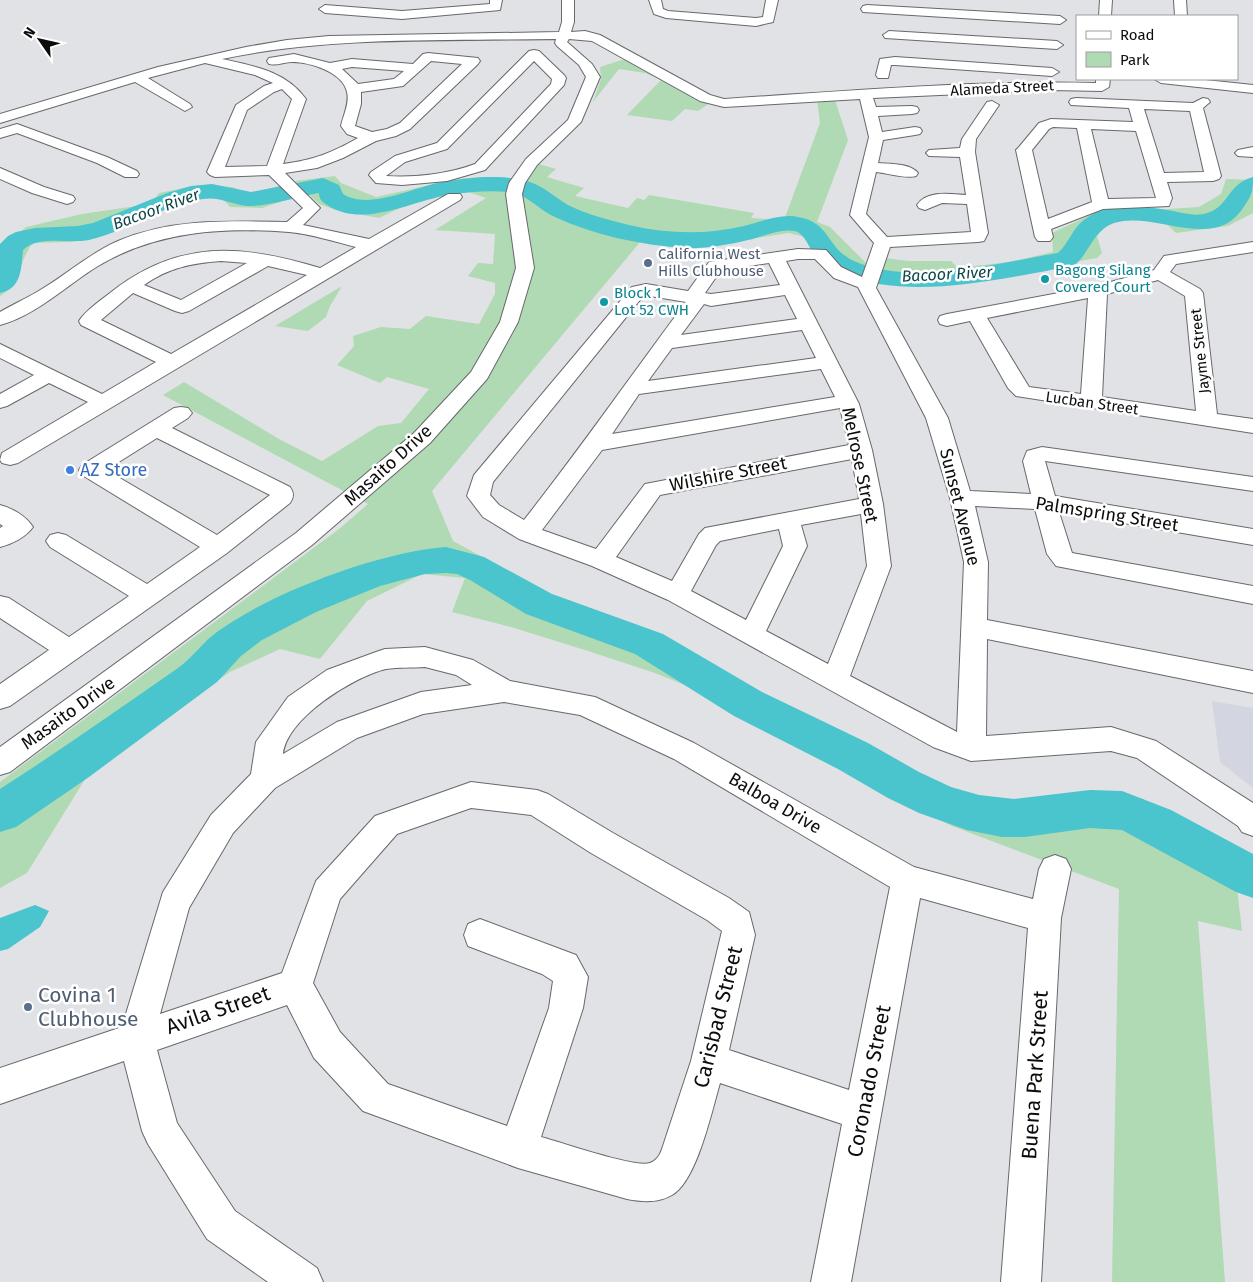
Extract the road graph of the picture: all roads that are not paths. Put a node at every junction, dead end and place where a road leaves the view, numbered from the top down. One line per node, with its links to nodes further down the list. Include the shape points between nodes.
1 (336, 0): 12 (street, via 325,10)
2 (377, 0): 12 (street)
3 (420, 0): 13 (street)
4 (568, 0): 19 (street, via 568,22)
5 (655, 0): 6 (street, via 658,11 666,14 756,22 769,19)
6 (772, 0)
7 (1106, 0): 14 (street)
8 (1180, 0): 15 (street)
9 (496, 3): 13 (street)
10 (1062, 7): 16 (street)
11 (867, 9): 16 (street)
12 (363, 12): 13 (street)
13 (402, 15)
14 (1105, 15)
15 (1181, 15)
16 (1060, 20): 25 (street)
17 (581, 28): 19 (street); 24 (street, via 574,44); 43 (street, via 714,101 737,103)
18 (306, 29): 21 (street, via 326,32)
19 (564, 34): 21 (street); 24 (street, via 561,44)
20 (889, 35): 25 (street)
21 (325, 40): 26 (street, via 294,42)
22 (505, 45): 23 (street, via 531,47)
23 (534, 54): 33 (street); 38 (street, via 559,78)
24 (579, 58): 40 (street, via 594,78)
25 (1055, 58): 30 (street, via 895,60 884,62); 39 (street)
26 (205, 59): 29 (street); 31 (street)
27 (329, 67): 28 (street, via 352,63); 29 (street, via 315,61 286,57); 41 (street)
28 (416, 68): 41 (street, via 398,83); 57 (street, via 428,57 473,61 405,126)
29 (253, 71): 35 (street)
30 (883, 75)
31 (138, 78): 49 (street); 52 (street)
32 (1186, 80): 42 (street)
33 (506, 81): 34 (street); 38 (street, via 442,146 400,159 377,175 382,180 404,181 476,170)
34 (523, 82)
35 (285, 83): 62 (street, via 295,90 299,99); 62 (street, via 269,89 241,108 214,171)
36 (1103, 83): 39 (street)
37 (540, 84): 38 (street)
38 (560, 85): 40 (street)
39 (1051, 86): 43 (street)
40 (590, 88): 130 (street, Masaito Drive, via 574,122 531,162 516,189 518,231 525,268 509,322 480,375 422,438 304,539)
41 (354, 89): 57 (street, via 348,126 352,131)
42 (1253, 89)
43 (866, 94): 51 (street)
44 (1066, 101): 46 (street, Alameda Street)
45 (1010, 104): 47 (street, Alameda Street)
46 (1135, 104): 54 (street); 66 (street, Alameda Street, via 1199,105 1213,176)
47 (992, 105): 48 (street, Alameda Street); 59 (street, via 969,139)
48 (973, 106)
49 (184, 107)
50 (927, 109): 51 (street, Alameda Street)
51 (870, 112): 58 (street)
52 (0, 119)
53 (1083, 124): 54 (street); 70 (street); 70 (street, via 1046,124 1024,150 1043,232)
54 (1142, 127): 66 (street)
55 (915, 131): 58 (street)
56 (0, 134): 65 (street, via 17,128)
57 (370, 137): 62 (street, via 312,165)
58 (876, 137): 61 (street)
59 (967, 152): 60 (street); 69 (street)
60 (934, 153)
61 (871, 167): 64 (street); 73 (street, via 858,215)
62 (273, 170): 72 (street, via 312,208)
63 (0, 173): 68 (street)
64 (910, 173)
65 (132, 174)
66 (1157, 178): 70 (street, via 1163,203)
67 (454, 197): 74 (street)
68 (67, 199)
69 (975, 200): 71 (street, via 939,198); 73 (street, via 978,237)
70 (1102, 204)
71 (925, 205)
72 (291, 227): 74 (street); 86 (street, via 207,226 145,238 91,263 44,296)
73 (883, 242): 80 (street)
74 (372, 245): 78 (street)
75 (1253, 247): 79 (street, via 1170,260)
76 (775, 257): 80 (street, via 820,254 843,277); 82 (street, Melrose Street); 84 (street, via 714,266)
77 (265, 260): 78 (street); 81 (street, via 202,257 182,260 162,267); 81 (street, via 182,307)
78 (322, 274): 91 (street)
79 (1160, 274): 83 (street); 100 (street, Jayme Street, via 1194,293)
80 (870, 276): 107 (street, Sunset Avenue, via 867,288 938,418)
81 (132, 286): 91 (street, via 88,321)
82 (791, 289): 84 (street, via 711,300); 88 (street, Melrose Street)
83 (1098, 291): 85 (street); 98 (street)
84 (695, 298): 89 (street); 112 (street, via 646,289 638,291 482,480 478,496 491,511)
85 (975, 314): 87 (street); 98 (street, Lucban Street, via 1023,392)
86 (0, 319)
87 (947, 320)
88 (808, 323): 89 (street); 92 (street, Melrose Street)
89 (665, 343): 94 (street)
90 (0, 350): 93 (street)
91 (172, 362): 97 (street)
92 (828, 362): 94 (street); 95 (street, Melrose Street)
93 (49, 375): 96 (street); 97 (street)
94 (632, 389): 103 (street)
95 (848, 401): 103 (street); 104 (street, Melrose Street)
96 (0, 402)
97 (103, 402): 105 (street)
98 (1091, 403): 100 (street, Lucban Street)
99 (181, 413): 102 (street)
100 (1207, 419): 101 (street, Lucban Street)
101 (1253, 426)
102 (156, 429): 116 (street, via 90,470); 116 (street, via 284,495)
103 (596, 444): 112 (street)
104 (860, 450): 109 (street, Melrose Street); 117 (street, Wilshire Street, via 654,489)
105 (10, 458)
106 (1253, 484): 108 (street, via 1042,454 1034,461)
107 (961, 498): 108 (street, Palmspring Street); 122 (street, Sunset Avenue, via 976,562)
108 (1045, 502): 113 (street, Palmspring Street); 120 (street, via 1059,554 1065,560)
109 (871, 504): 111 (street); 125 (street, Melrose Street, via 879,566)
110 (0, 513): 114 (street, via 21,527)
111 (788, 519): 118 (street, via 713,534); 123 (street, via 795,546)
112 (527, 533): 117 (street)
113 (1253, 536)
114 (0, 539)
115 (58, 541): 119 (street)
116 (218, 546): 119 (street)
117 (601, 560): 118 (street)
118 (677, 594): 123 (street)
119 (146, 595): 124 (street)
120 (1253, 596)
121 (0, 605): 124 (street)
122 (975, 627): 126 (street); 129 (street, Sunset Avenue)
123 (751, 635): 125 (street)
124 (69, 650): 128 (street)
125 (835, 680): 129 (street, via 944,739)
126 (1253, 682)
127 (504, 691): 131 (street, Balboa Drive, via 421,703 347,730); 131 (street, Balboa Drive, via 464,667 425,657 385,659 337,677 298,705 270,742); 134 (street, Balboa Drive, via 585,705 675,747)
128 (0, 698)
129 (971, 749): 132 (street, via 1112,739 1146,749 1249,817)
130 (0, 763)
131 (265, 779): 138 (street, Balboa Drive, via 222,824 174,903)
132 (1253, 823)
133 (1055, 869): 135 (street, Buena Park Street)
134 (907, 880): 135 (street, Balboa Drive); 141 (street, Coronado Street)
135 (1045, 918): 145 (street, Buena Park Street)
136 (480, 935): 142 (street, via 564,967 571,977 566,1008)
137 (295, 984): 138 (street, Avila Street); 139 (street, Carisbad Street, via 326,890 386,825 471,795 537,803 737,923 739,936); 142 (street, Carisbad Street, via 327,1045 376,1098)
138 (136, 1038): 140 (street, Avila Street); 143 (street, via 161,1131 221,1225)
139 (709, 1061): 141 (street); 142 (street, Carisbad Street, via 680,1153 673,1169 660,1181 627,1180)
140 (0, 1086)
141 (863, 1113): 144 (street, Coronado Street)
142 (518, 1149)
143 (303, 1282)
144 (831, 1282)
145 (1021, 1282)

